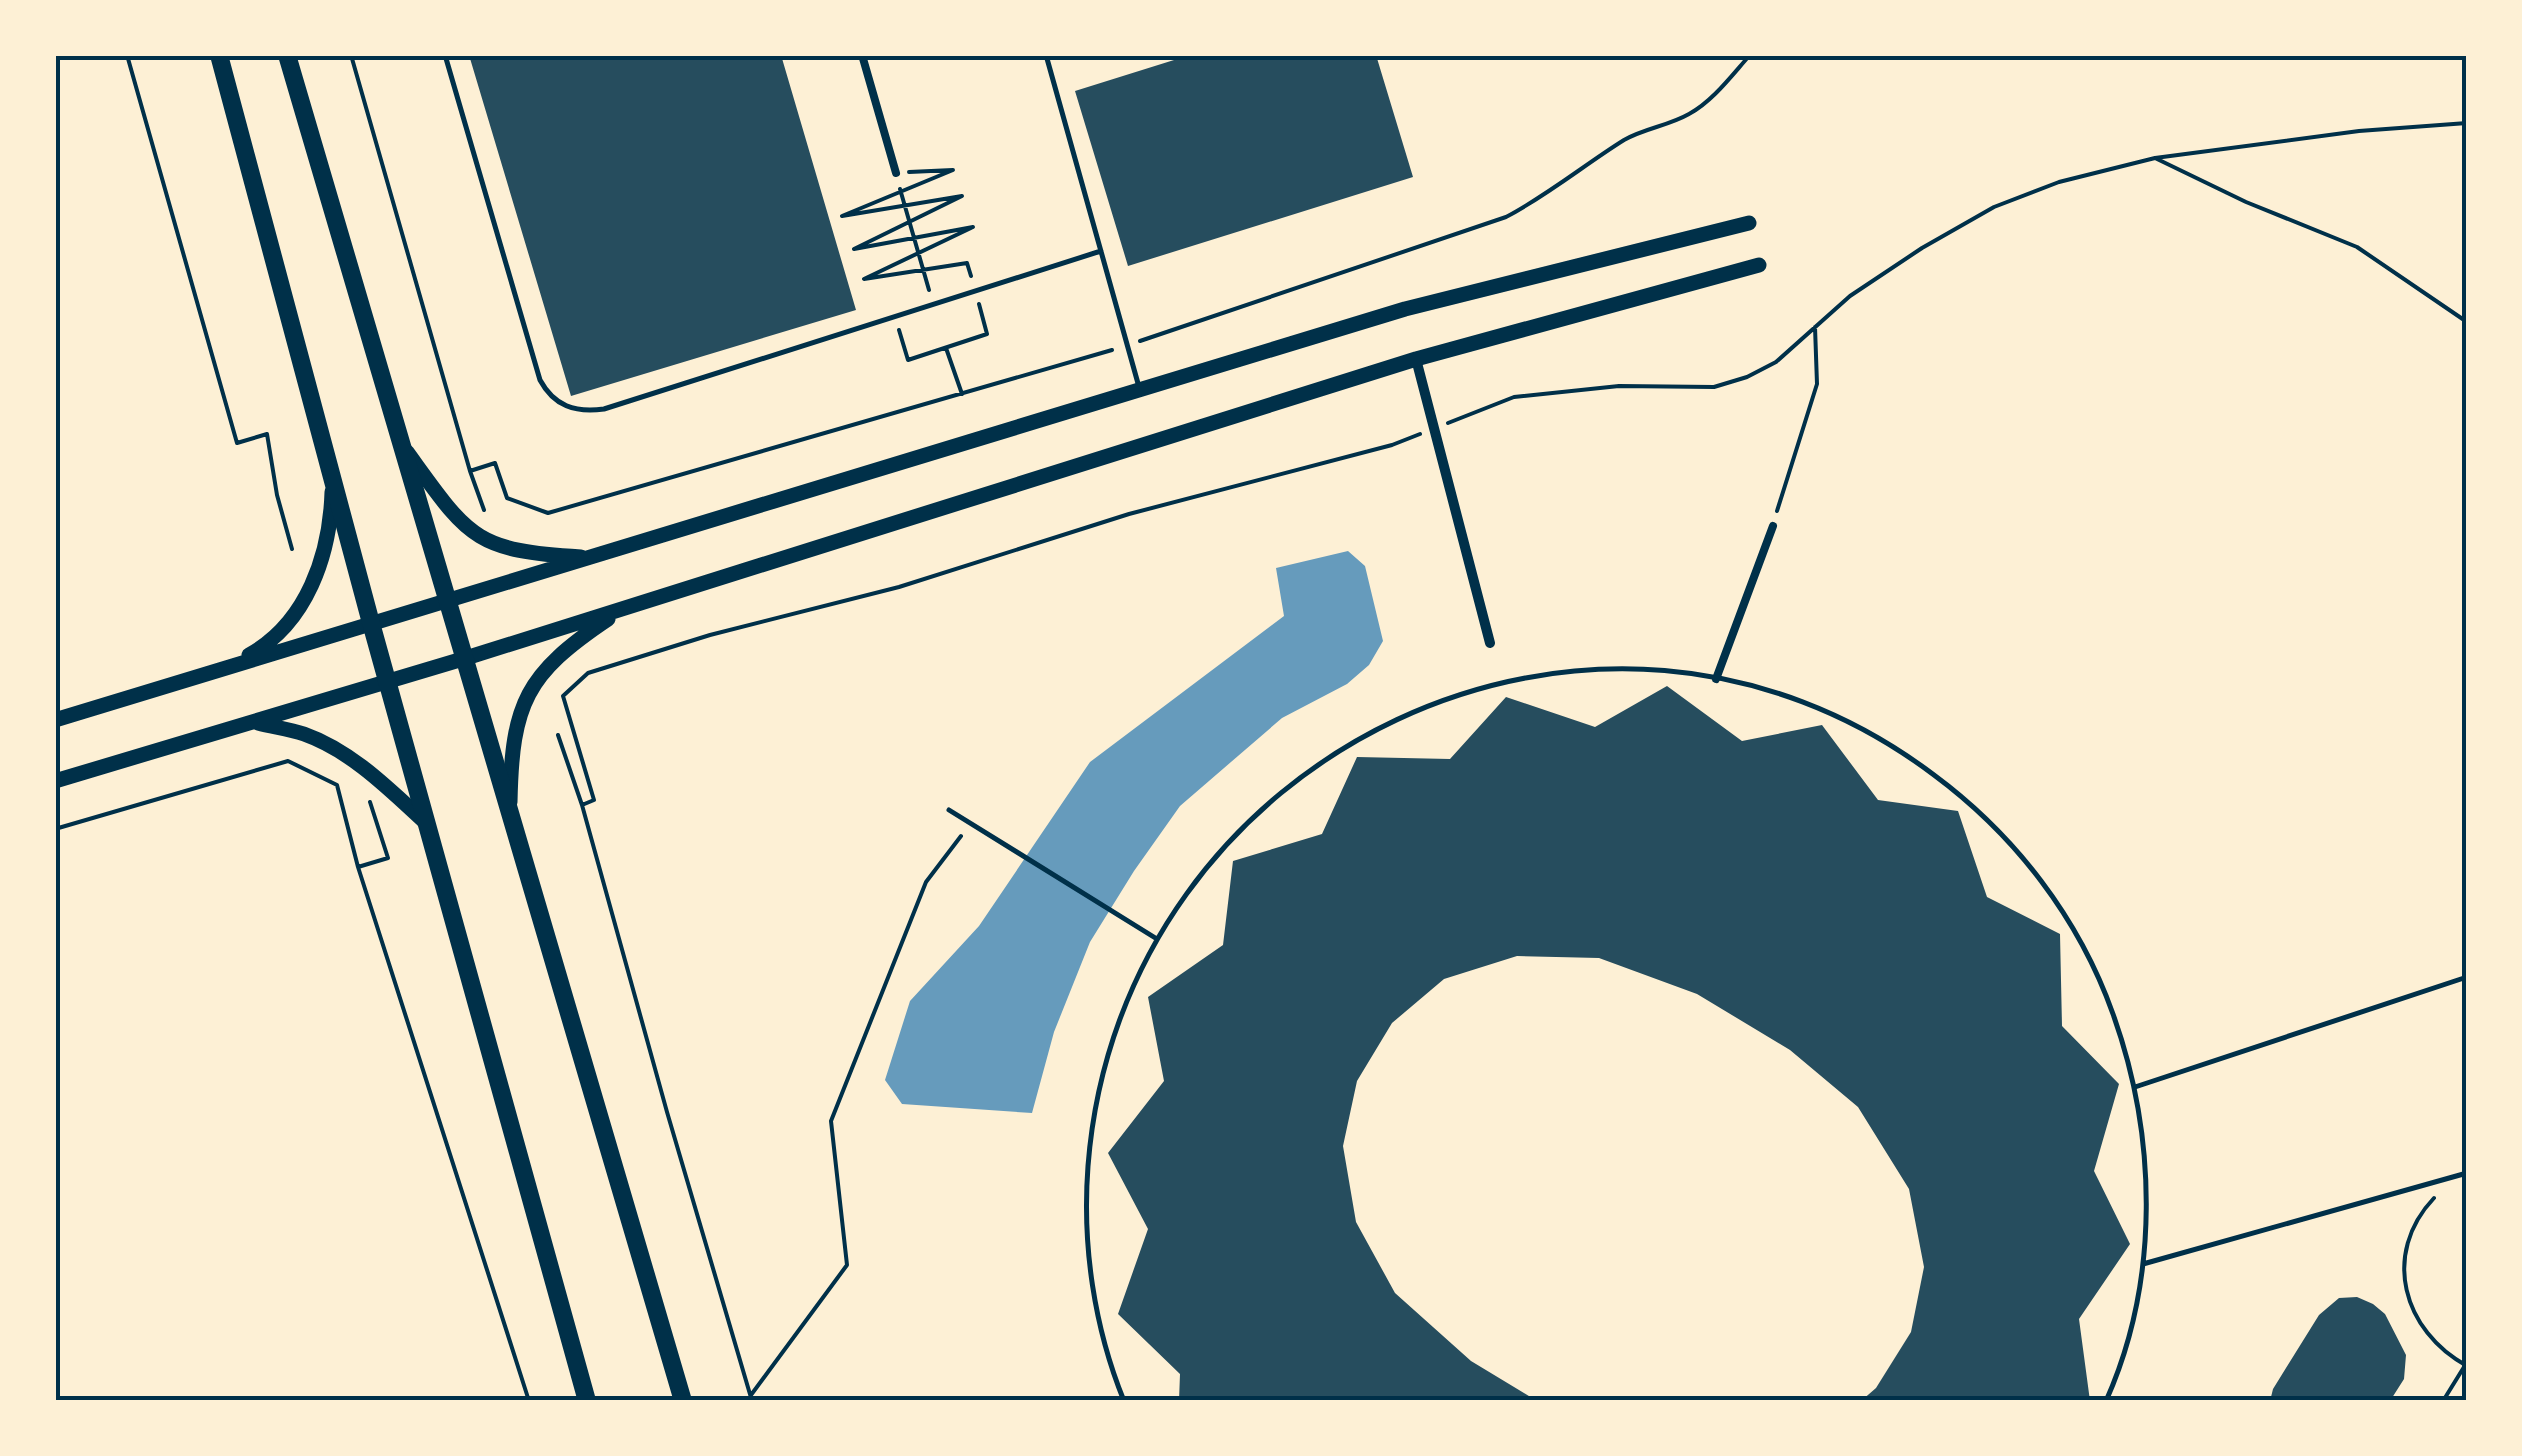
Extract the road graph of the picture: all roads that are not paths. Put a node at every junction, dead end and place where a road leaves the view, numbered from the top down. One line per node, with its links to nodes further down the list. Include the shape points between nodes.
1 (218, 55): 13 (main road)
2 (288, 55): 12 (main road)
3 (445, 55): 8 (lane, via 540,380 558,403 587,412)
4 (862, 55): 6 (street)
5 (1046, 55): 8 (lane)
6 (896, 173)
7 (1748, 222): 11 (main road, via 1405,309)
8 (1101, 251): 11 (lane)
9 (1759, 265): 10 (main road)
10 (1416, 359): 17 (main road); 19 (street)
11 (1140, 390): 15 (main road)
12 (404, 447): 15 (main road, via 455,517 478,536 503,548); 16 (main road)
13 (333, 478): 18 (main road); 21 (main road, via 324,558 306,594 286,626)
14 (1773, 526): 22 (street)
15 (594, 558): 16 (main road)
16 (449, 600): 18 (main road); 20 (main road)
17 (623, 609): 20 (main road); 27 (main road, via 555,658 532,688 516,718)
18 (372, 623): 21 (main road); 23 (main road)
19 (1490, 643)
20 (466, 658): 23 (main road); 27 (main road)
21 (223, 670): 24 (main road)
22 (1716, 679): 30 (lane, via 1629,670 1542,675 1402,716 1338,750 1267,803 1206,866); 32 (lane, via 1842,719 1919,763 1987,819 2070,923 2109,1002)
23 (388, 682): 25 (main road); 29 (main road)
24 (55, 720)
25 (254, 722): 26 (main road); 29 (main road, via 306,735 341,753)
26 (55, 781)
27 (510, 806): 36 (main road)
28 (949, 810): 30 (lane)
29 (426, 824): 35 (main road)
30 (1157, 939): 37 (lane, via 1107,1057 1089,1155 1090,1270)
31 (2467, 977): 32 (lane)
32 (2135, 1087): 34 (lane, via 2146,1175)
33 (2467, 1174): 34 (lane)
34 (2143, 1264): 38 (lane)
35 (587, 1401)
36 (683, 1401)
37 (1124, 1401)
38 (2106, 1401)

